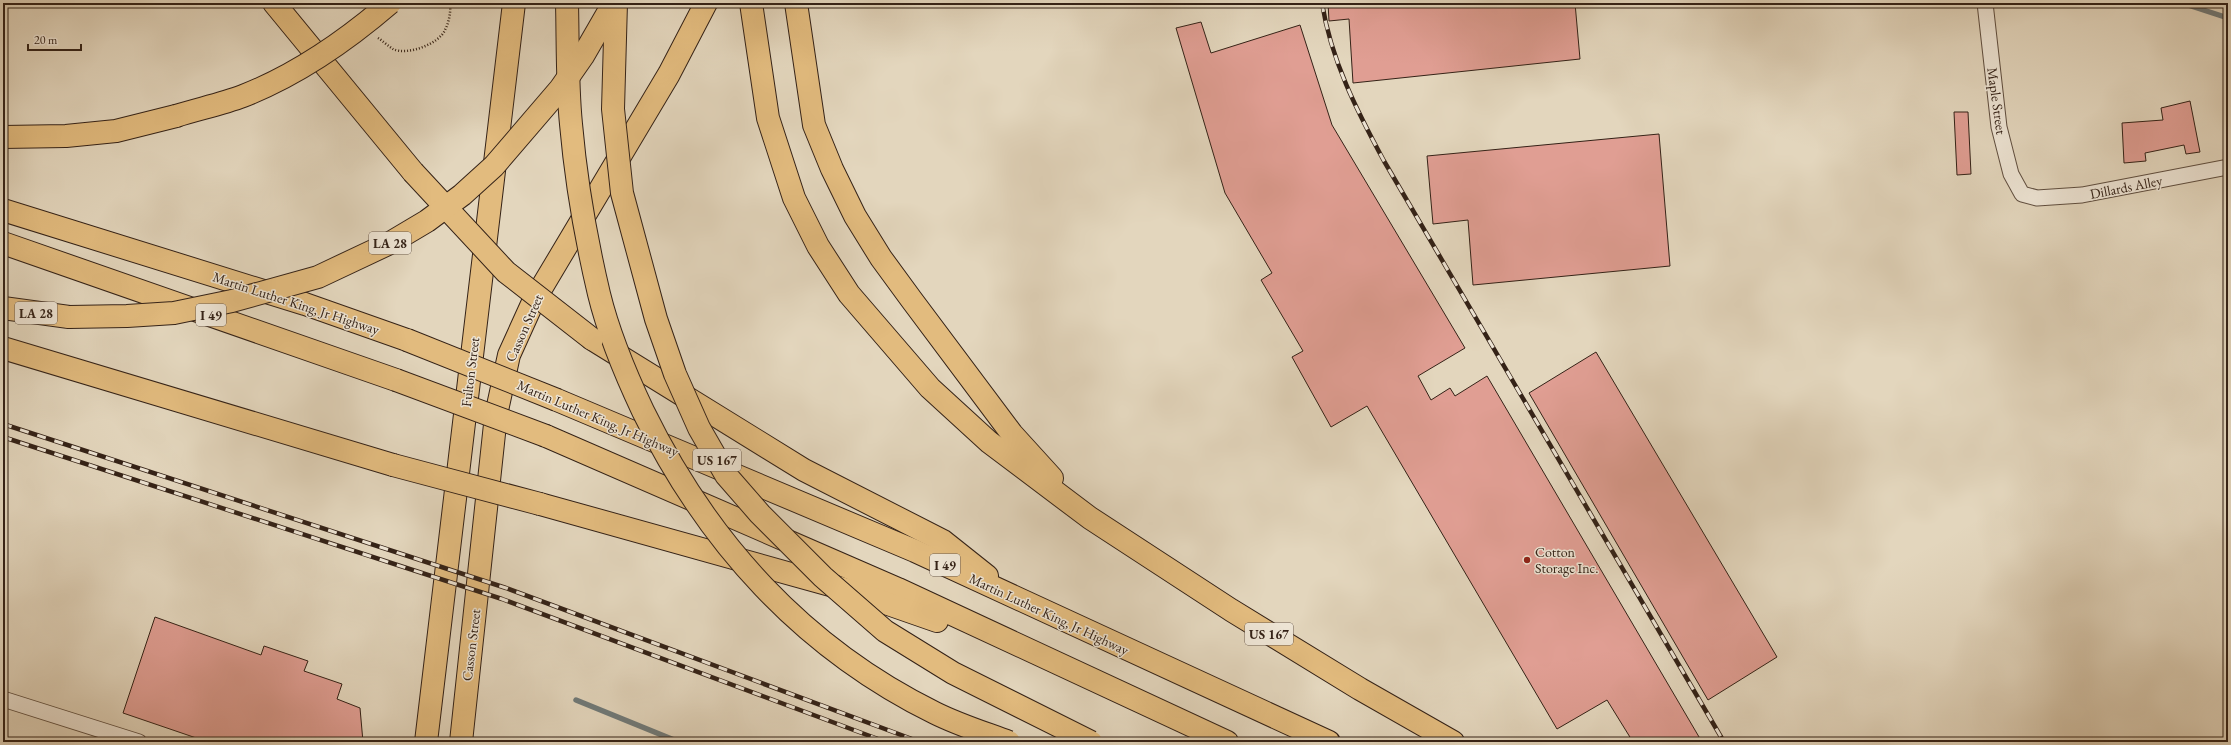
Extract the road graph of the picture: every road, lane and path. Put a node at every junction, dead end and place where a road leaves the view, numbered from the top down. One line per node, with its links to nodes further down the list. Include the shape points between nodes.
1 (274, 3): 20 (main road, bridge, via 413,172 506,272 592,339 804,470 943,541)
2 (390, 3): 12 (main road, bridge, via 323,54 286,77 243,96 116,131 66,136)
3 (450, 3): 11 (path, via 451,12 445,32 430,44 414,51 394,50)
4 (514, 3): 24 (main road, Fulton Street)
5 (567, 3): 26 (main road, bridge, via 570,123 599,295 622,367 663,452 710,525 791,616 876,679 936,714)
6 (615, 3): 17 (main road, LA 28, bridge, via 560,89 494,166 462,195 427,221 360,258 310,279 232,301 174,313 69,316); 27 (main road, US 167, bridge, via 613,109 622,193 656,320 675,374 699,428 726,474 760,514 823,577 885,631 953,673)
7 (706, 3): 25 (main road, Casson Street, via 669,74 533,302 509,355 496,415)
8 (751, 3): 19 (main road, US 167, via 768,118 794,198 818,246 849,294 930,388 989,442)
9 (796, 3): 19 (main road, via 814,125 832,169 856,216 881,258 1012,434)
10 (1985, 3): 14 (street, Maple Street, via 1999,127 2011,174)
11 (374, 32)
12 (3, 137)
13 (2228, 167): 14 (street, Dillards Alley, via 2082,195 2037,198)
14 (2022, 194)
15 (3, 210): 20 (main road, Martin Luther King, Jr Highway / I 49, bridge, via 305,304 407,340 557,400 915,551)
16 (3, 243): 21 (main road, I 49, bridge, via 396,380 546,436 898,589)
17 (3, 308)
18 (3, 348): 21 (main road, bridge, via 393,465 848,590)
19 (1090, 518): 30 (main road, US 167, via 1231,610)
20 (1020, 601): 29 (main road, Martin Luther King, Jr Highway / I 49)
21 (1048, 659): 28 (main road, I 49)
22 (3, 699): 23 (street)
23 (139, 742)
24 (426, 742)
25 (461, 742)
26 (1009, 742)
27 (1091, 742)
28 (1227, 742)
29 (1329, 742)
30 (1453, 742)

